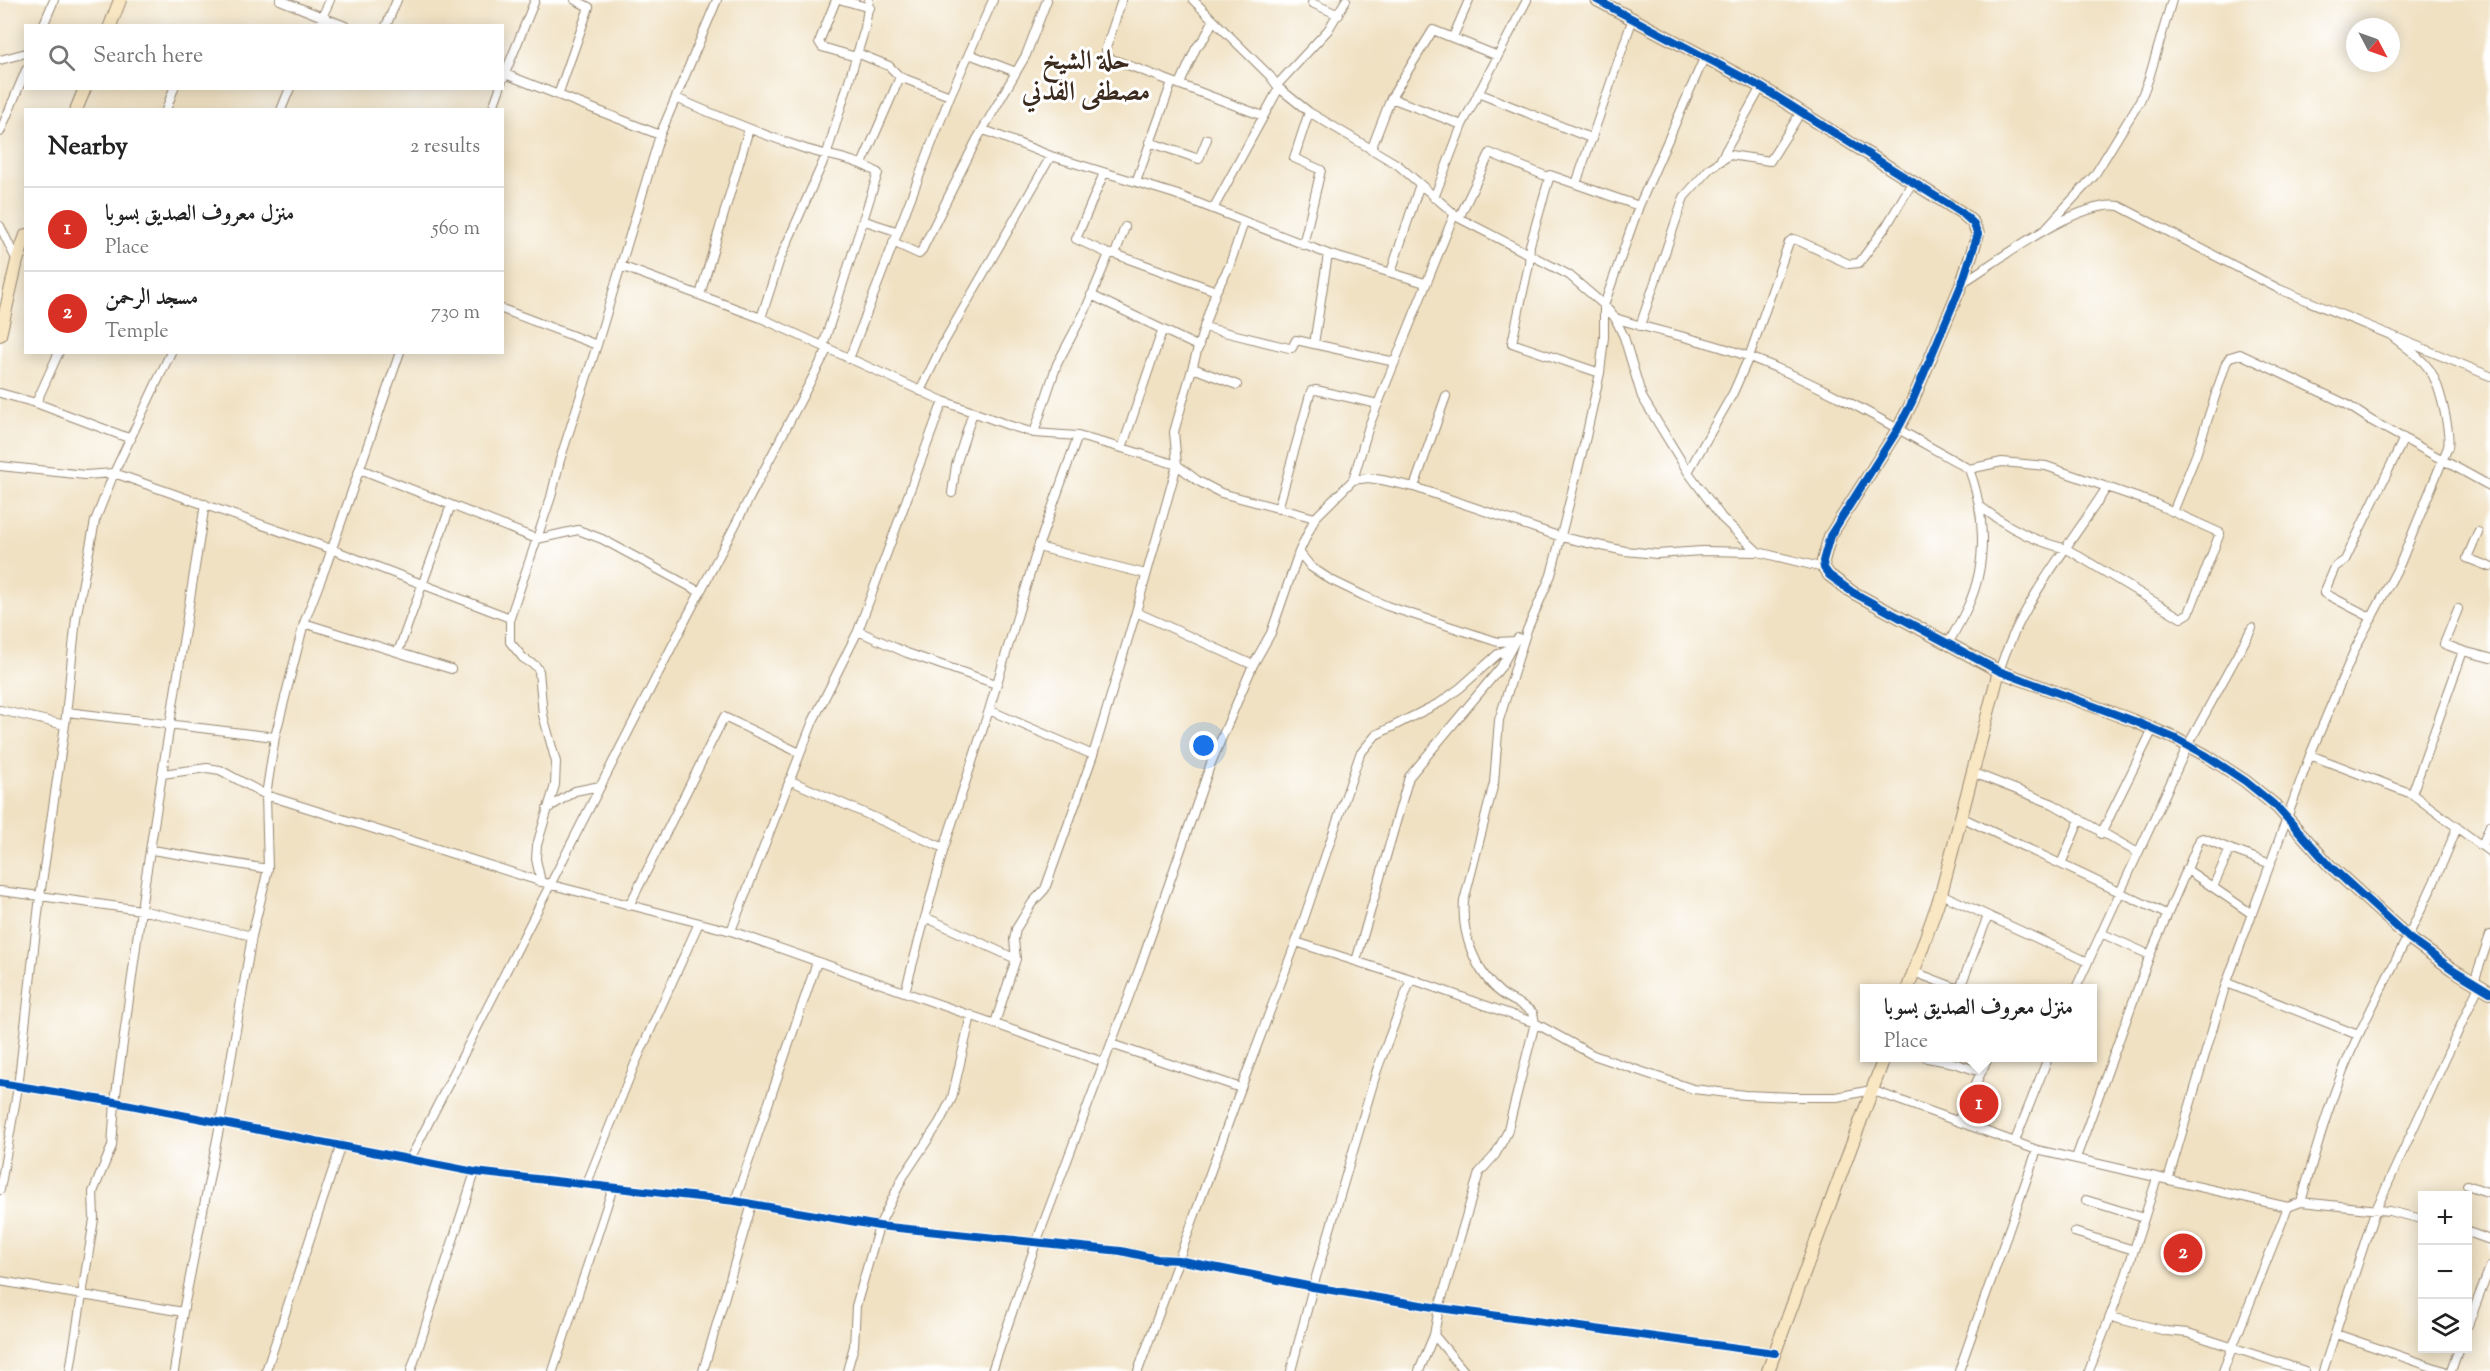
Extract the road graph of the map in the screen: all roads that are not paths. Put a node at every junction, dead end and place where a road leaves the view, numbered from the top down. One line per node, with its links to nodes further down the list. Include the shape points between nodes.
1 (54, 0): 26 (street)
2 (120, 0): 27 (street)
3 (280, 0): 24 (street)
4 (330, 0): 24 (street)
5 (397, 0): 29 (street)
6 (535, 0): 40 (street)
7 (575, 0): 49 (street, via 589,7)
8 (717, 0): 51 (street)
9 (836, 0): 33 (street, via 819,42)
10 (842, 0): 21 (street)
11 (993, 0): 32 (street)
12 (1047, 0): 37 (street)
13 (1122, 0): 41 (street, via 1106,53 1109,58)
14 (1193, 0): 25 (street)
15 (1346, 0): 22 (street)
16 (1470, 0): 30 (street)
17 (1527, 0): 34 (street)
18 (1598, 0): 23 (street)
19 (2172, 0): 88 (street, via 2140,101 2094,176)
20 (1312, 3): 22 (street)
21 (869, 4): 33 (street)
22 (1339, 15): 42 (street)
23 (1633, 18): 35 (street); 66 (street)
24 (320, 21): 28 (street)
25 (1213, 21): 41 (street); 42 (street)
26 (44, 24)
27 (112, 24)
28 (335, 24)
29 (387, 24)
30 (1453, 37): 34 (street); 52 (street, via 1434,30)
31 (24, 54): 36 (street)
32 (969, 54): 37 (street); 50 (street)
33 (857, 55): 39 (street, via 889,66); 69 (street)
34 (1498, 56): 48 (street)
35 (1705, 56): 43 (street); 80 (street)
36 (0, 60)
37 (1016, 72): 62 (street)
38 (24, 75): 63 (street)
39 (900, 77): 50 (street); 72 (street)
40 (504, 78): 49 (street)
41 (1176, 83): 59 (street); 67 (street)
42 (1278, 86): 57 (street); 59 (street)
43 (1761, 87): 58 (street); 71 (street)
44 (83, 90): 53 (street)
45 (173, 90): 54 (street)
46 (289, 90): 55 (street)
47 (499, 90): 56 (street)
48 (1478, 93): 60 (street); 66 (street)
49 (558, 95): 64 (street)
50 (950, 96): 87 (street)
51 (676, 98): 61 (street); 64 (street)
52 (1391, 98): 60 (street); 68 (street)
53 (77, 108)
54 (167, 108)
55 (282, 108)
56 (493, 108)
57 (1309, 112): 68 (street); 91 (street, via 1294,158 1321,171)
58 (1801, 112): 71 (street, via 1770,161 1736,155); 76 (street)
59 (1263, 116): 81 (street)
60 (1462, 125): 79 (street)
61 (748, 129): 69 (street); 102 (street)
62 (984, 130): 70 (street); 90 (street, via 921,252)
63 (0, 132)
64 (660, 135): 96 (street)
65 (1207, 139): 67 (street, via 1198,159)
66 (1593, 139): 78 (street)
67 (1149, 142): 75 (street)
68 (1371, 150): 77 (street, via 1398,165)
69 (827, 153): 72 (street); 105 (street, via 780,259)
70 (1051, 156): 73 (street); 126 (street)
71 (1721, 159): 107 (street, via 1684,196)
72 (862, 164): 83 (street, via 879,173)
73 (1104, 173): 75 (street); 92 (street, via 1076,239)
74 (1548, 177): 78 (street); 82 (street, via 1490,153); 94 (street)
75 (1136, 182): 81 (street)
76 (1912, 183): 99 (street, via 1962,213 1976,228 1977,238); 119 (street, via 1859,263 1849,264 1791,240)
77 (1420, 184): 79 (street); 97 (street)
78 (1576, 184): 80 (street)
79 (1434, 198): 82 (street)
80 (1639, 206): 103 (street)
81 (1213, 209): 84 (street)
82 (1456, 216): 94 (street); 98 (street)
83 (864, 221): 87 (street); 114 (street)
84 (1244, 222): 91 (street); 100 (street, via 1229,267)
85 (0, 226): 95 (street)
86 (1125, 227): 92 (street)
87 (896, 231): 90 (street)
88 (2042, 231): 99 (street); 110 (street, via 2099,206 2119,206 2278,289)
89 (24, 241): 95 (street)
90 (893, 243): 120 (street)
91 (1303, 245): 93 (street)
92 (1112, 254): 100 (street); 101 (street)
93 (1329, 254): 97 (street); 112 (street)
94 (1529, 255): 103 (street, via 1569,275); 123 (street, via 1512,343)
95 (17, 261): 111 (street)
96 (621, 266): 102 (street); 113 (street)
97 (1391, 272): 98 (street)
98 (1425, 283): 121 (street)
99 (1962, 283): 133 (street)
100 (1216, 291): 108 (street)
101 (1091, 295): 109 (street); 134 (street, via 1057,363)
102 (700, 296): 105 (street)
103 (1604, 305): 106 (street); 123 (street)
104 (504, 310): 113 (street)
105 (761, 318): 114 (street)
106 (1615, 318): 107 (street); 144 (street, via 1642,397)
107 (1640, 326): 119 (street)
108 (1204, 327): 112 (street, via 1292,348 1296,340); 115 (street)
109 (1162, 331): 115 (street); 138 (street)
110 (2389, 334): 124 (street); 139 (street, via 2435,375 2449,434)
111 (0, 335)
112 (1314, 344): 121 (street)
113 (597, 345): 159 (street)
114 (825, 347): 120 (street); 169 (street)
115 (1198, 347): 122 (street)
116 (58, 354): 130 (street)
117 (170, 354): 137 (street)
118 (399, 354): 142 (street)
119 (1749, 357): 133 (street, via 1823,389); 144 (street)
120 (849, 359): 126 (street)
121 (1395, 362): 131 (street)
122 (1193, 368): 125 (street); 140 (street, via 1174,432)
123 (1600, 373): 158 (street)
124 (2490, 376)
125 (1237, 386)
126 (920, 391): 129 (street)
127 (0, 393): 130 (street)
128 (1446, 396): 149 (street)
129 (943, 401): 132 (street); 177 (street)
130 (36, 403): 137 (street)
131 (1378, 404): 146 (street); 154 (street, via 1311,391)
132 (973, 412): 134 (street); 150 (street)
133 (1898, 429): 143 (street); 166 (street, via 1836,525 1826,547)
134 (1034, 433): 135 (street)
135 (1078, 436): 138 (street); 160 (street)
136 (2404, 438): 139 (street); 155 (street, via 2275,369 2245,355 2235,355 2226,363); 173 (street, via 2345,560 2335,567 2324,593)
137 (131, 439): 145 (street)
138 (1122, 447): 140 (street)
139 (2444, 460): 147 (street); 173 (street, via 2397,572)
140 (1177, 465): 154 (street, via 1221,493); 167 (street)
141 (0, 466): 145 (street, via 85,475)
142 (360, 469): 152 (street); 161 (street)
143 (1969, 469): 148 (street, via 2002,462 2036,464); 153 (street)
144 (1688, 472): 164 (street, via 1722,518)
145 (114, 473): 151 (street); 189 (street, via 95,521 87,557 76,618)
146 (1353, 480): 149 (street, via 1368,478); 156 (street)
147 (2490, 486)
148 (2107, 487): 155 (street); 162 (street)
149 (1414, 488): 158 (street)
150 (952, 493)
151 (205, 504): 161 (street); 190 (street)
152 (451, 505): 159 (street); 168 (street)
153 (1981, 507): 162 (street, via 2015,529); 179 (street, via 1976,582)
154 (1278, 509): 156 (street)
155 (2173, 512): 162 (street, via 2220,533 2186,616 2176,617)
156 (1315, 518): 163 (street)
157 (2478, 532): 165 (street, via 2467,558)
158 (1561, 537): 164 (street, via 1658,554); 176 (street, via 1543,596)
159 (537, 539): 169 (street, via 578,530 603,539); 172 (street)
160 (1038, 547): 167 (street); 186 (street)
161 (331, 549): 168 (street); 174 (street)
162 (2067, 549): 185 (street, via 2033,596)
163 (1299, 552): 178 (street, via 1311,567 1331,580 1387,606); 183 (street, via 1271,633)
164 (1758, 552): 166 (street)
165 (2490, 567)
166 (1824, 568): 179 (street, via 1844,587)
167 (1146, 574): 171 (street)
168 (423, 584): 172 (street); 181 (street)
169 (700, 592): 201 (street)
170 (2458, 609): 180 (street, via 2444,644)
171 (1137, 612): 183 (street); 196 (street)
172 (510, 618): 204 (street, via 510,642 539,671 543,715 556,762 555,785)
173 (2372, 618): 197 (street)
174 (304, 623): 181 (street); 193 (street)
175 (2252, 628): 194 (street)
176 (1527, 630): 178 (street); 256 (street, via 1499,720 1494,783 1463,916 1478,964 1500,992 1533,1012)
177 (858, 631): 186 (street); 195 (street)
178 (1514, 644): 239 (street, via 1441,702 1376,735 1360,754); 242 (street, via 1501,667 1409,777)
179 (1948, 644): 185 (street)
180 (2463, 651): 182 (street); 202 (street)
181 (398, 652): 184 (street)
182 (2490, 658)
183 (1253, 665): 258 (street, via 1211,763)
184 (451, 669)
185 (1999, 671): 192 (street); 198 (street)
186 (996, 684): 188 (street)
187 (0, 710): 191 (street)
188 (989, 710): 196 (street); 211 (street)
189 (67, 712): 190 (street); 191 (street)
190 (171, 723): 193 (street); 199 (street)
191 (65, 725): 226 (street)
192 (2153, 729): 194 (street); 210 (street)
193 (275, 737): 203 (street)
194 (2188, 746): 206 (street, via 2245,781); 215 (street)
195 (800, 753): 200 (street); 227 (street, via 724,717)
196 (1093, 755): 241 (street, via 1045,889 1016,929)
197 (2310, 755): 202 (street); 206 (street)
198 (1971, 772): 205 (street); 207 (street, via 2053,804)
199 (162, 774): 203 (street, via 220,770); 214 (street)
200 (789, 780): 211 (street); 234 (street)
201 (600, 786): 204 (street, via 575,791); 221 (street)
202 (2412, 794): 209 (street)
203 (266, 795): 218 (street); 220 (street)
204 (546, 810): 220 (street, via 536,859)
205 (1961, 817): 216 (street); 225 (street)
206 (2288, 817): 217 (street); 238 (street, via 2330,866)
207 (2080, 819): 210 (street); 216 (street)
208 (2490, 825): 213 (street)
209 (2457, 827): 213 (street); 238 (street)
210 (2101, 834): 215 (street)
211 (944, 848): 232 (street)
212 (2230, 849): 217 (street); 219 (street, via 2201,838); 222 (street)
213 (2486, 849)
214 (152, 850): 218 (street); 228 (street)
215 (2138, 854): 224 (street)
216 (2061, 864): 224 (street)
217 (2271, 864): 230 (street)
218 (268, 869): 237 (street)
219 (2186, 869): 222 (street); 229 (street)
220 (541, 882): 221 (street)
221 (552, 885): 227 (street); 276 (street)
222 (2213, 887): 230 (street)
223 (0, 891): 226 (street)
224 (2120, 892): 229 (street); 235 (street)
225 (1941, 894): 231 (street); 245 (street)
226 (40, 896): 228 (street); 266 (street)
227 (629, 906): 233 (street)
228 (141, 910): 237 (street); 269 (street)
229 (2166, 914): 240 (street)
230 (2252, 914): 247 (street)
231 (1988, 916): 244 (street); 250 (street)
232 (925, 917): 241 (street); 253 (street)
233 (698, 925): 234 (street); 280 (street)
234 (731, 931): 243 (street)
235 (2102, 933): 240 (street); 244 (street)
236 (2490, 935): 252 (street)
237 (252, 936): 271 (street)
238 (2409, 938): 252 (street); 257 (street)
239 (1296, 942): 242 (street); 267 (street)
240 (2150, 955): 275 (street)
241 (1016, 959): 255 (street)
242 (1356, 961): 246 (street)
243 (816, 962): 253 (street); 286 (street)
244 (2088, 962): 251 (street)
245 (1914, 972): 248 (street); 249 (street)
246 (1411, 979): 256 (street); 302 (street, via 1377,1070)
247 (2227, 983): 257 (street); 279 (street)
248 (1910, 984)
249 (1947, 984)
250 (1960, 984)
251 (2078, 984)
252 (2481, 987): 290 (street)
253 (905, 992): 254 (street)
254 (971, 1015): 255 (street); 293 (street, via 952,1098 903,1177)
255 (995, 1023): 259 (street)
256 (1535, 1023): 268 (street, via 1593,1055 1692,1089 1794,1097 1837,1097); 304 (street, via 1507,1133 1499,1150 1479,1173)
257 (2358, 1035): 287 (street)
258 (1111, 1044): 259 (street); 267 (street)
259 (1103, 1062): 297 (street)
260 (1882, 1062): 268 (street)
261 (1949, 1062): 264 (street)
262 (1986, 1062): 264 (street)
263 (2046, 1062): 272 (street)
264 (1981, 1072): 270 (street)
265 (0, 1083): 266 (street)
266 (18, 1087): 269 (street); 283 (street)
267 (1241, 1088): 299 (street)
268 (1871, 1090): 270 (street); 311 (street)
269 (115, 1102): 271 (street); 303 (street, via 112,1146 93,1192 94,1219)
270 (1959, 1121): 272 (street)
271 (220, 1124): 273 (street); 305 (street)
272 (2014, 1141): 274 (street)
273 (341, 1145): 276 (street); 315 (street)
274 (2037, 1150): 275 (street); 326 (street)
275 (2076, 1158): 278 (street)
276 (410, 1159): 277 (street)
277 (475, 1172): 280 (street); 316 (street)
278 (2157, 1178): 279 (street); 291 (street)
279 (2168, 1180): 289 (street)
280 (586, 1183): 282 (street)
281 (2467, 1185): 284 (street)
282 (613, 1187): 286 (street); 317 (street)
283 (0, 1190)
284 (2490, 1193)
285 (2086, 1200): 291 (street)
286 (735, 1201): 288 (street)
287 (2301, 1202): 289 (street); 290 (street)
288 (752, 1204): 293 (street); 318 (street)
289 (2288, 1207): 310 (street)
290 (2376, 1210): 292 (street); 308 (street)
291 (2144, 1218): 298 (street)
292 (2418, 1218)
293 (879, 1226): 297 (street); 319 (street, via 856,1306)
294 (2074, 1232): 298 (street)
295 (2472, 1233): 296 (street)
296 (2490, 1240)
297 (1036, 1243): 299 (street); 320 (street)
298 (2134, 1250): 307 (street)
299 (1178, 1260): 302 (street); 321 (street)
300 (2490, 1267): 306 (street)
301 (0, 1281): 303 (street)
302 (1313, 1287): 304 (street); 322 (street)
303 (83, 1295): 305 (street); 313 (street)
304 (1439, 1308): 309 (street); 311 (street)
305 (183, 1312): 314 (street)
306 (2472, 1314)
307 (2111, 1317): 310 (street, via 2188,1333); 327 (street)
308 (2336, 1334): 330 (street); 331 (street)
309 (1434, 1335): 323 (street); 324 (street)
310 (2232, 1347): 328 (street); 329 (street)
311 (1775, 1353): 325 (street)
312 (2457, 1353): 332 (street)
313 (70, 1371)
314 (174, 1371)
315 (266, 1371)
316 (411, 1371)
317 (553, 1371)
318 (703, 1371)
319 (848, 1371)
320 (992, 1371)
321 (1138, 1371)
322 (1291, 1371)
323 (1419, 1371)
324 (1464, 1371)
325 (1768, 1371)
326 (1959, 1371)
327 (2089, 1371)
328 (2223, 1371)
329 (2305, 1371)
330 (2323, 1371)
331 (2444, 1371)
332 (2451, 1371)

